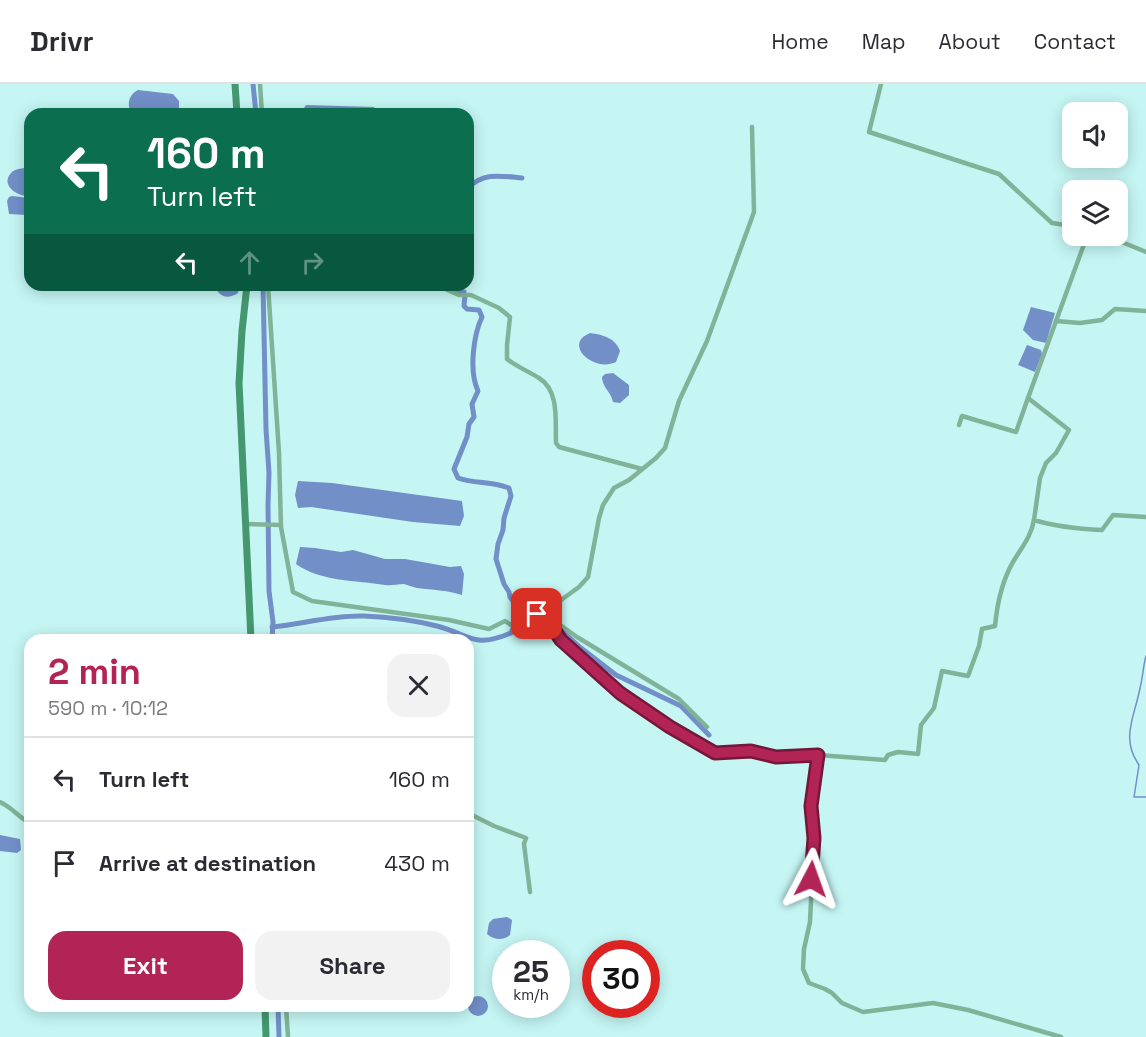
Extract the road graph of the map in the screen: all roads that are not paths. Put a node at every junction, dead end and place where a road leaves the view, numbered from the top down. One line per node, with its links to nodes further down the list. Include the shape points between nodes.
1 (235, 84): 4 (street)
2 (260, 84): 5 (street)
3 (881, 84): 7 (street, via 869,132 999,174 1052,223)
4 (237, 108)
5 (262, 108)
6 (752, 127): 18 (street, via 754,212 707,341 678,401 665,448)
7 (1062, 224)
8 (1128, 245): 10 (street)
9 (1083, 246): 15 (street)
10 (1146, 252)
11 (246, 291): 21 (street, via 240,347)
12 (268, 291): 22 (street, via 279,453)
13 (450, 291): 18 (street, via 471,295 510,317 507,359 550,388 559,447)
14 (1146, 311): 15 (street, via 1115,309 1102,320)
15 (1056, 321): 16 (street)
16 (1028, 398): 17 (street, via 1016,432 962,416); 20 (street, via 1069,430 1040,478)
17 (959, 425)
18 (642, 469): 24 (street, via 614,488 603,505 588,578 550,614 592,647 679,699)
19 (1146, 517): 20 (street, via 1113,515 1102,530 1053,526)
20 (1034, 520): 25 (street, via 1007,577 995,626 982,629 968,676 942,671 934,708 921,725 918,753 898,752 885,760)
21 (246, 524): 22 (street); 23 (street)
22 (279, 525): 25 (street, via 291,589 303,598 489,629 505,621 521,629 535,613 620,693 715,753)
23 (251, 634)
24 (707, 727)
25 (818, 755): 34 (street, via 811,806 814,838 810,922 803,969 809,983 863,1012 933,1004)
26 (0, 802): 28 (street)
27 (474, 816): 29 (street, via 526,838)
28 (24, 820)
29 (530, 892)
30 (265, 1012): 32 (street)
31 (286, 1012): 33 (street)
32 (266, 1037)
33 (288, 1037)
34 (1061, 1037)

